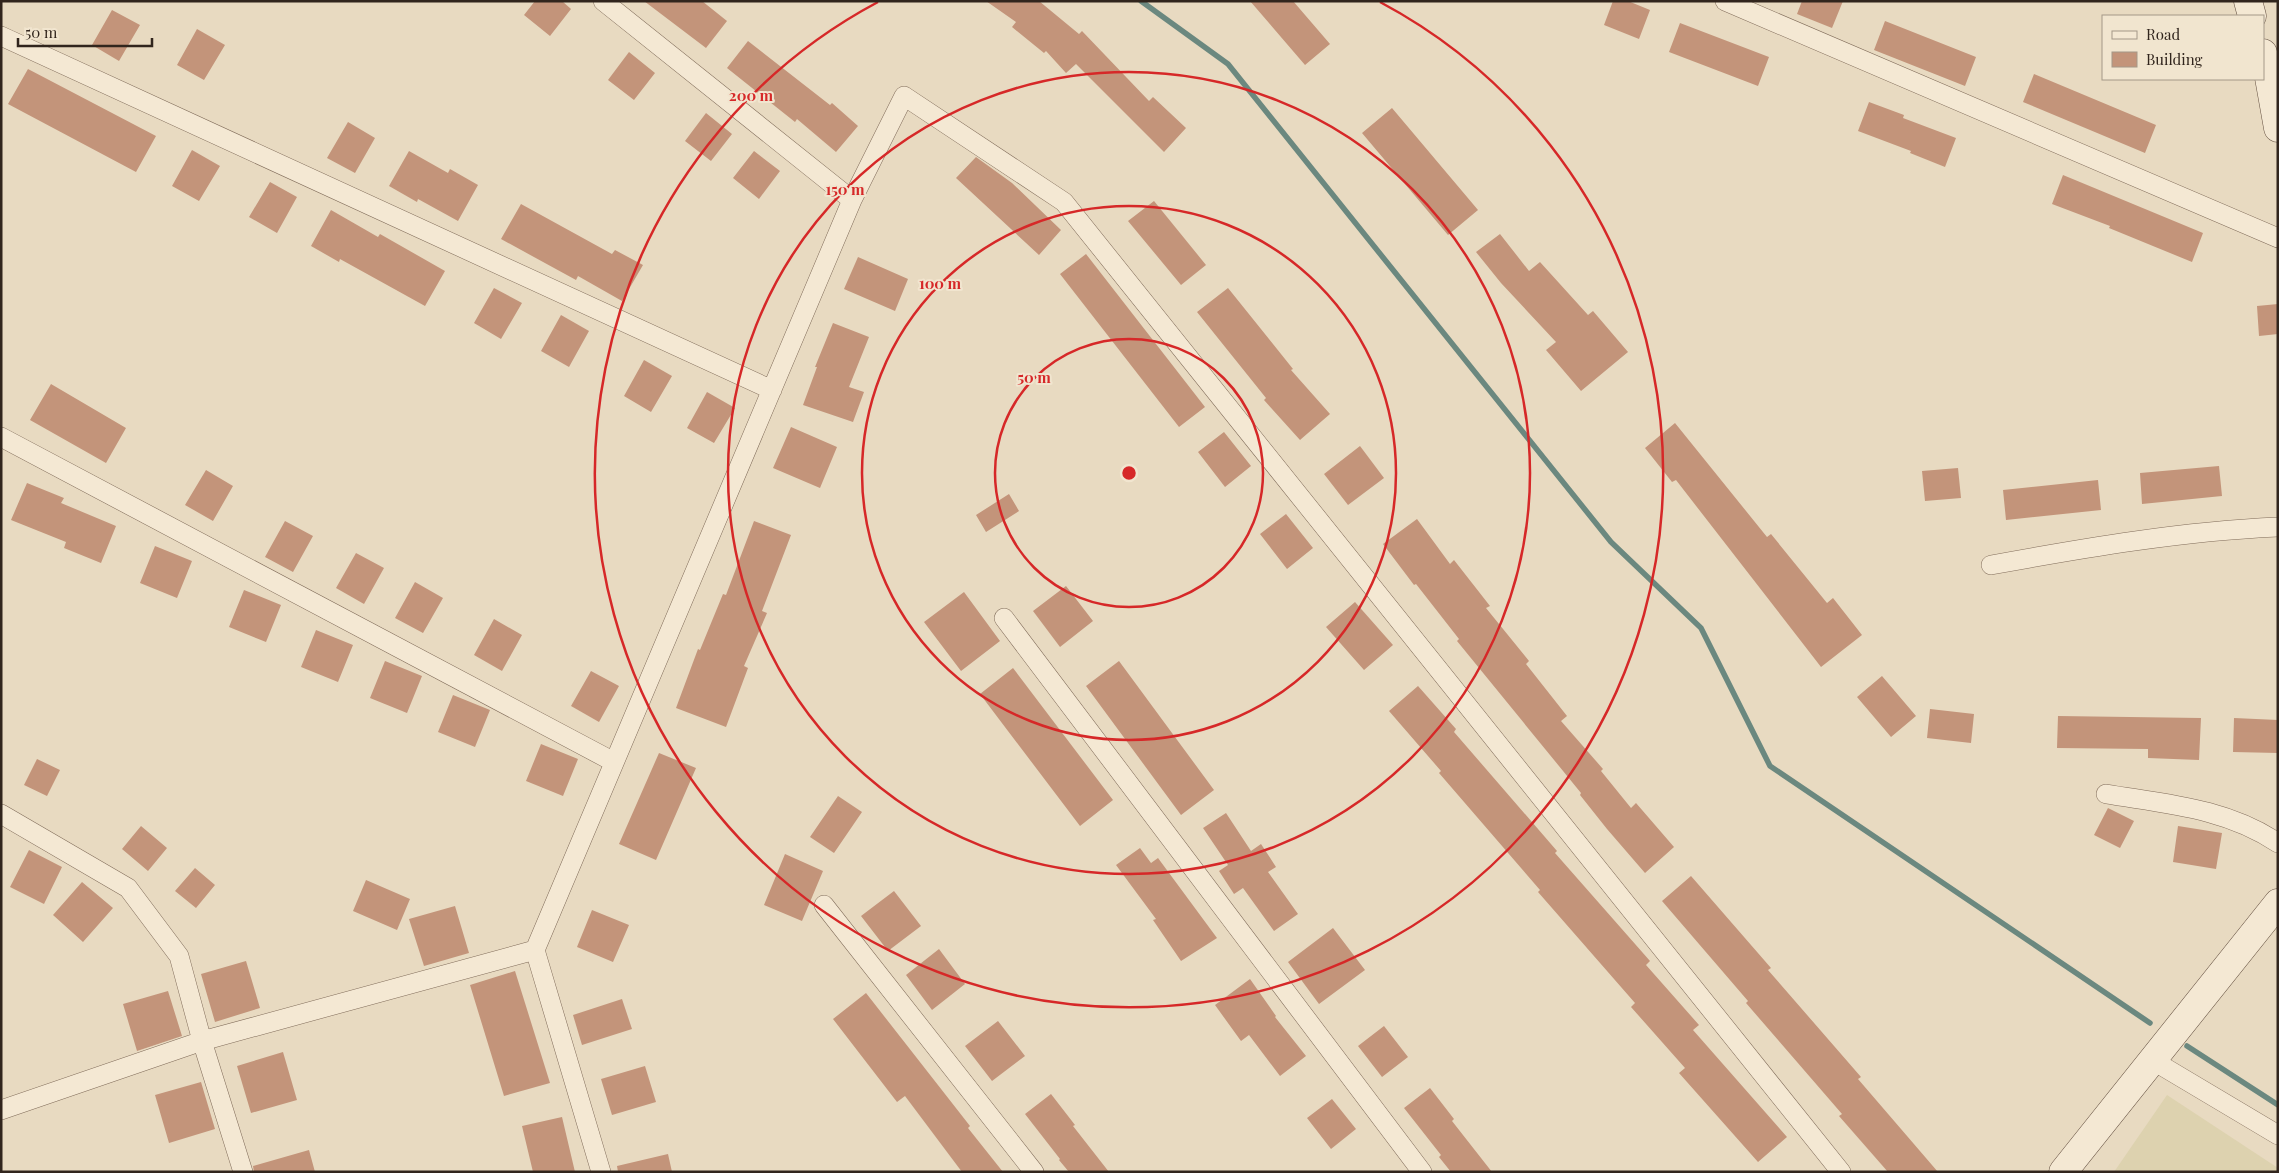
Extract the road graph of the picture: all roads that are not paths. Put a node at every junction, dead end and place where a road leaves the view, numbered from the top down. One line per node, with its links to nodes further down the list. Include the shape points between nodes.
1 (603, 1): 8 (street)
2 (1725, 1): 9 (street)
3 (2248, 1): 4 (street)
4 (2252, 15)
5 (1, 36): 10 (street)
6 (2264, 57): 7 (street)
7 (2278, 128)
8 (852, 200): 10 (street); 30 (street, via 904,96 1064,202)
9 (2278, 238)
10 (772, 390): 15 (street)
11 (1, 437): 15 (street)
12 (2278, 527): 13 (street, via 2241,528)
13 (1991, 565)
14 (1004, 618): 29 (street)
15 (614, 762): 21 (street)
16 (2106, 794): 18 (street, via 2212,812 2258,829)
17 (1, 814): 22 (street, via 128,888 179,956)
18 (2278, 843)
19 (2278, 903): 23 (street)
20 (824, 905): 28 (street)
21 (535, 950): 22 (street); 27 (street)
22 (202, 1041): 24 (street); 26 (street)
23 (2152, 1060): 25 (street); 31 (street)
24 (1, 1110)
25 (2278, 1135)
26 (243, 1172)
27 (601, 1172)
28 (1034, 1172)
29 (1422, 1172)
30 (1841, 1172)
31 (2063, 1172)

